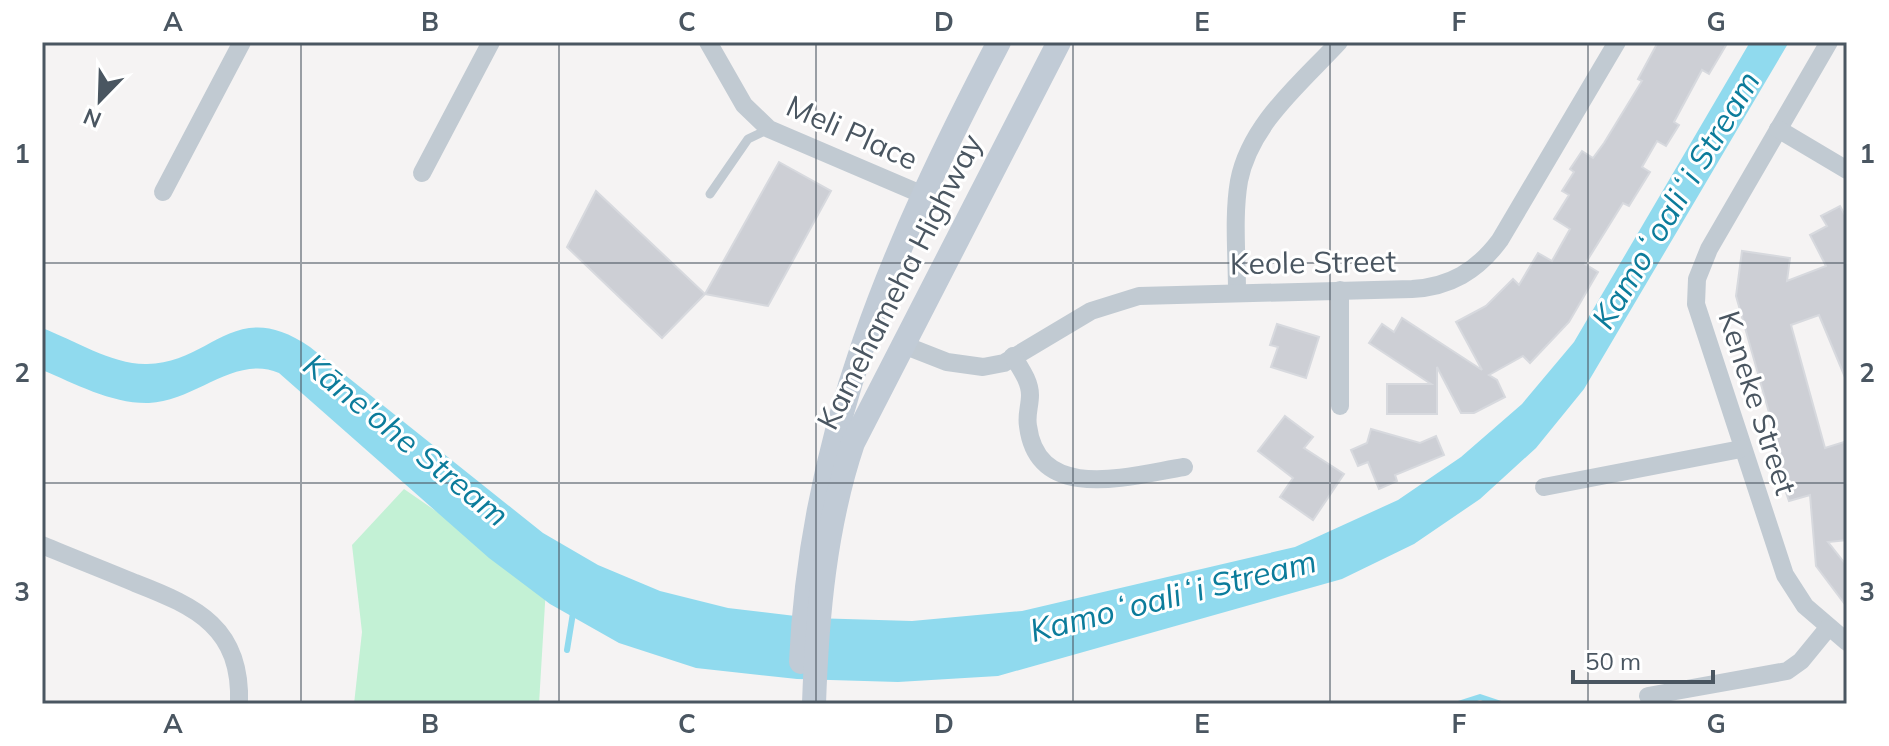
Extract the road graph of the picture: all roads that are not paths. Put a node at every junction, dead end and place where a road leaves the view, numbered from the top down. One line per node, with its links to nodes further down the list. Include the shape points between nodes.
1 (242, 42): 13 (street)
2 (491, 42): 12 (street)
3 (708, 42): 9 (street, Meli Place, via 744,105)
4 (999, 42): 15 (main road, Kamehameha Highway)
5 (1059, 42): 19 (main road, Kamehameha Highway)
6 (1339, 42): 17 (street, via 1267,120 1250,148 1238,192)
7 (1617, 42): 16 (street, Keole Street, via 1500,240 1479,264 1454,280 1426,288)
8 (1829, 42): 10 (street, Keneke Street)
9 (769, 129): 14 (lane, via 748,139); 15 (street, Meli Place)
10 (1778, 129): 11 (street); 22 (street, Keneke Street, via 1697,279 1698,316)
11 (1847, 170)
12 (422, 173)
13 (163, 192)
14 (710, 194)
15 (921, 194): 18 (main road, Kamehameha Highway)
16 (1340, 290): 17 (street, Keole Street); 21 (street)
17 (1237, 292): 20 (street, Keole Street, via 1158,293 1121,300 1091,311)
18 (869, 320): 19 (main road); 26 (main road, Kamehameha Highway, via 827,459)
19 (901, 344): 20 (street, Keole Street, via 973,367 1004,363); 26 (main road, Kamehameha Highway, via 843,472)
20 (1013, 356): 23 (street, via 1029,386 1030,436 1040,457 1059,473 1095,481)
21 (1340, 406)
22 (1741, 449): 24 (street); 27 (street, Keneke Street, via 1785,575 1805,606)
23 (1184, 467)
24 (1544, 487)
25 (42, 545): 31 (street, via 203,615 230,650)
26 (812, 604): 30 (main road, Kamehameha Highway)
27 (1828, 628): 28 (street, Keneke Street); 29 (street, via 1801,661 1779,674)
28 (1847, 642)
29 (1648, 696)
30 (807, 697)
31 (239, 704)

